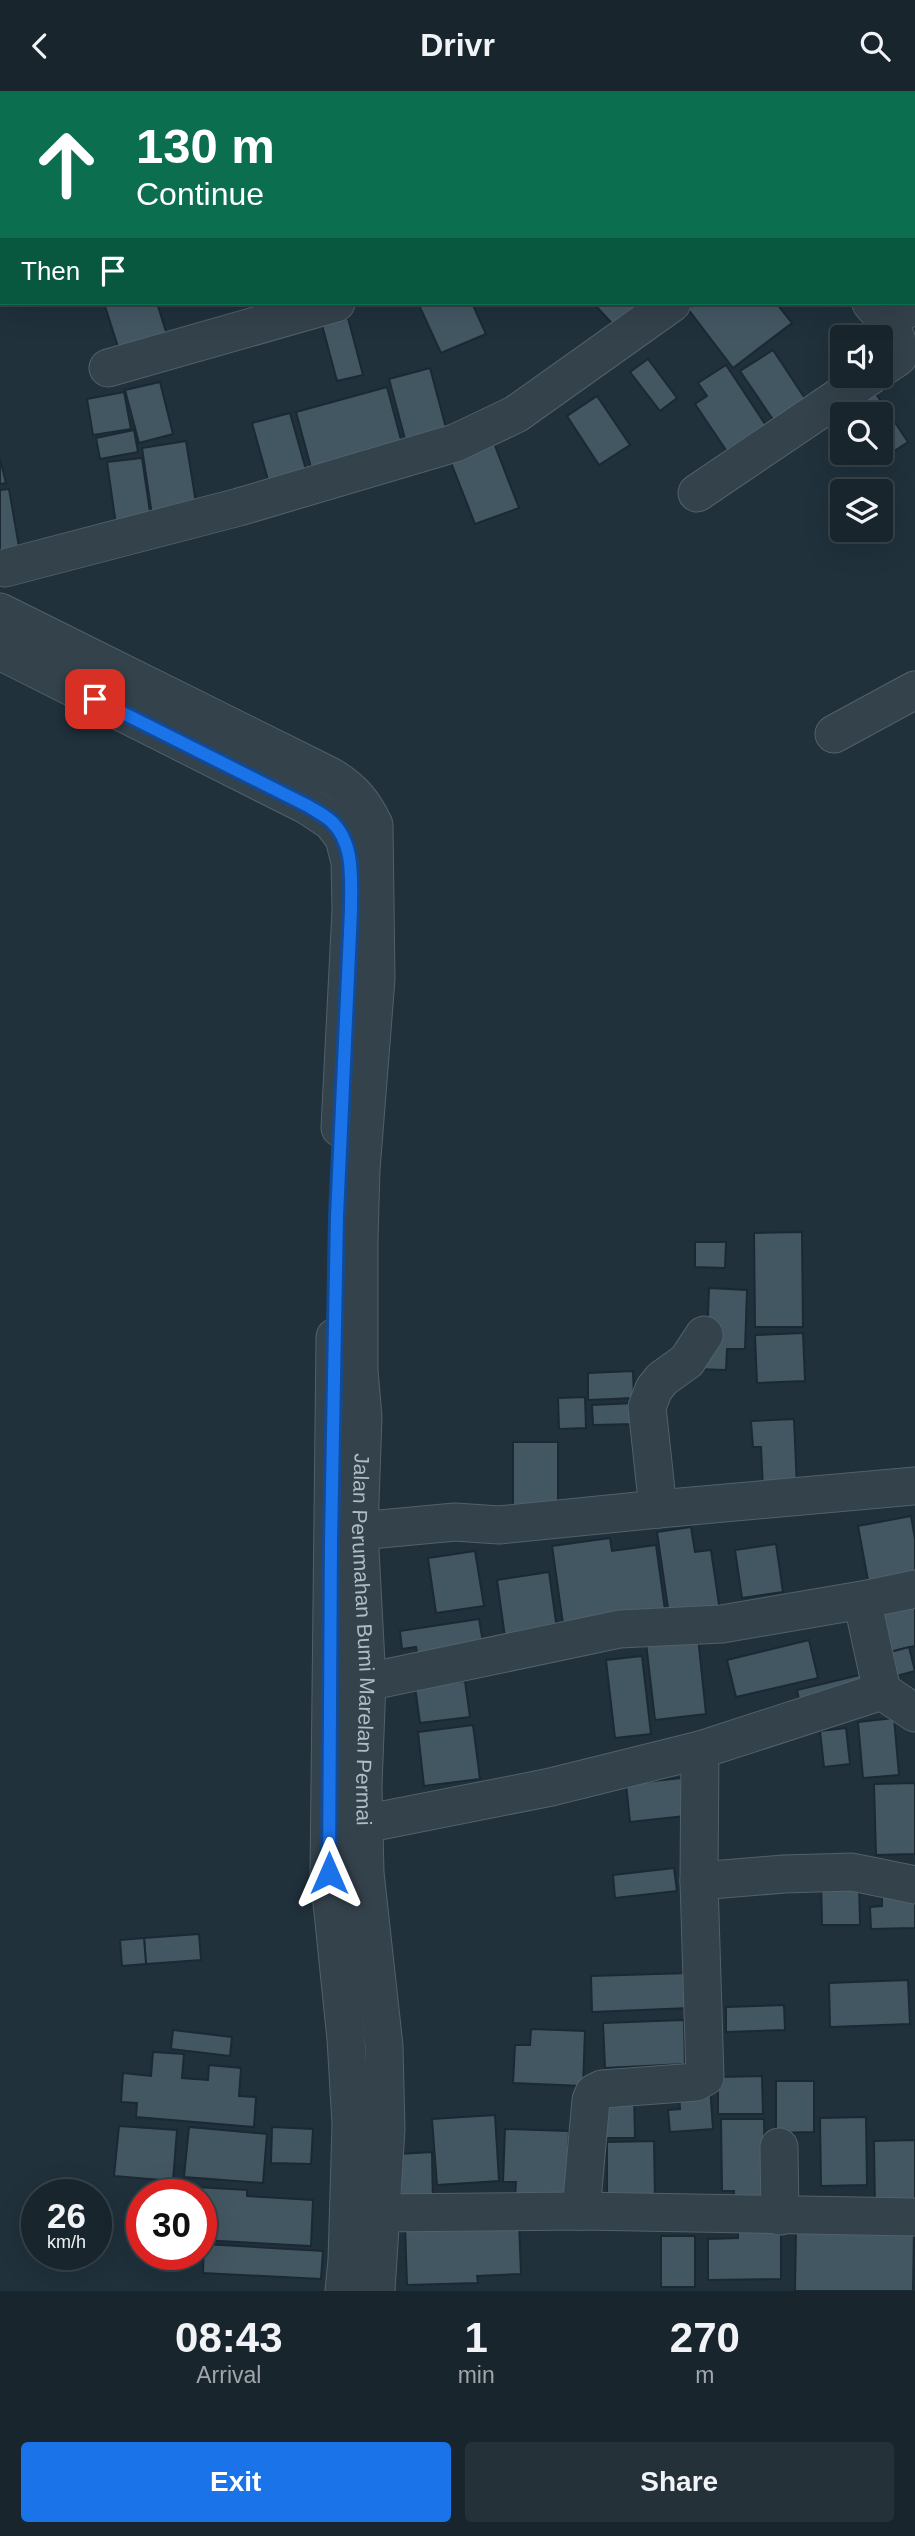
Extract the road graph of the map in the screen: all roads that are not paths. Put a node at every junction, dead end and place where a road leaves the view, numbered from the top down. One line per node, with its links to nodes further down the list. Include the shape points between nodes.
1 (329, 305): 5 (street)
2 (669, 305): 8 (street, via 516,414 455,443 239,507)
3 (891, 309): 4 (street, via 900,345)
4 (893, 360)
5 (107, 368)
6 (852, 388): 7 (street)
7 (697, 493)
8 (5, 568)
9 (0, 612): 13 (street, via 330,776 364,804 375,834 376,979)
10 (0, 651): 13 (street, via 308,806 332,822 344,838 351,862)
11 (915, 689): 12 (street)
12 (834, 734)
13 (350, 1169): 15 (street, Jalan Perumahan Bumi Marelan Permai)
14 (704, 1335): 17 (street, via 687,1361 654,1389 647,1407)
15 (347, 1369): 18 (street, Jalan Perumahan Bumi Marelan Permai, via 363,1417); 26 (street, Jalan Perumahan Bumi Marelan Permai)
16 (915, 1486): 17 (street)
17 (658, 1509): 18 (street, via 499,1525 455,1521)
18 (359, 1531): 21 (street, Jalan Perumahan Bumi Marelan Permai)
19 (915, 1589): 20 (street)
20 (862, 1600): 21 (street, via 722,1624 620,1629); 22 (street)
21 (367, 1682): 25 (street, Jalan Perumahan Bumi Marelan Permai)
22 (882, 1691): 23 (street); 24 (street)
23 (915, 1713)
24 (700, 1750): 25 (street, via 551,1787); 28 (street)
25 (364, 1824): 27 (street, Jalan Perumahan Bumi Marelan Permai)
26 (329, 1873): 27 (street); 35 (street, Jalan Perumahan Bumi Marelan Permai, via 351,2124)
27 (365, 1873): 32 (street, Jalan Perumahan Bumi Marelan Permai, via 384,2046)
28 (699, 1881): 29 (street, via 852,1871); 31 (street, via 705,2077 696,2083 594,2093)
29 (915, 1885)
30 (779, 2147): 33 (street)
31 (581, 2211): 32 (street); 33 (street)
32 (381, 2213): 36 (street, Jalan Perumahan Bumi Marelan Permai)
33 (780, 2216): 34 (street)
34 (915, 2217)
35 (344, 2291)
36 (376, 2291)

